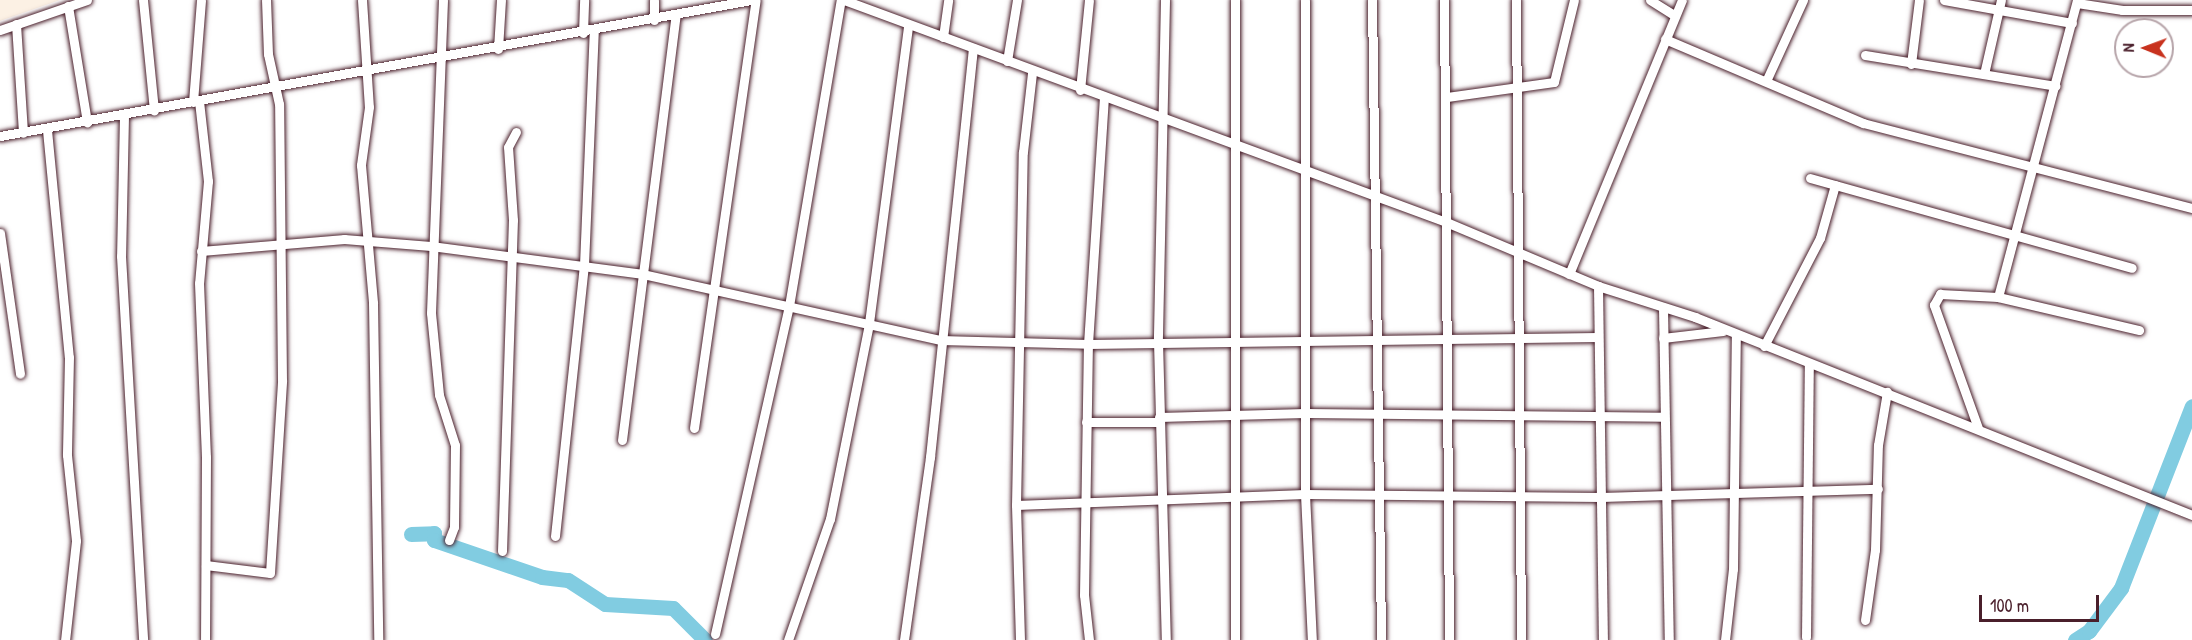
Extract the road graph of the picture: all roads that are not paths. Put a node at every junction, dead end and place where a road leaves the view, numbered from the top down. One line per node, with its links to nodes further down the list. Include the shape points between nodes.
1 (87, 0): 30 (street)
2 (142, 0): 61 (street)
3 (201, 0): 60 (street)
4 (266, 0): 56 (street)
5 (362, 0): 50 (street)
6 (443, 0): 47 (street)
7 (501, 0): 45 (street)
8 (584, 0): 41 (street)
9 (654, 0): 35 (street)
10 (751, 0): 33 (street)
11 (756, 0): 90 (street)
12 (842, 0): 38 (street); 92 (street)
13 (948, 0): 42 (street)
14 (1017, 0): 48 (street)
15 (1089, 0): 57 (street)
16 (1165, 0): 63 (street)
17 (1235, 0): 69 (street)
18 (1305, 0): 71 (street)
19 (1372, 0): 74 (street)
20 (1444, 0): 58 (street)
21 (1516, 0): 54 (street)
22 (1574, 0): 54 (street, via 1554,82)
23 (1650, 0): 34 (street)
24 (1682, 0): 34 (street)
25 (1803, 0): 53 (street)
26 (1919, 0): 49 (street)
27 (1944, 0): 32 (street)
28 (2001, 0): 32 (street)
29 (2077, 1): 31 (street, via 2122,10); 36 (street)
30 (68, 6): 37 (street); 64 (street)
31 (2192, 10)
32 (1998, 11): 36 (street); 52 (street)
33 (676, 15): 35 (street); 87 (street)
34 (1674, 15): 43 (street)
35 (654, 20): 40 (street)
36 (2072, 23): 55 (street)
37 (16, 24): 39 (street); 67 (street)
38 (908, 25): 42 (street); 94 (street)
39 (0, 30)
40 (594, 31): 41 (street); 85 (street)
41 (583, 33): 45 (street)
42 (943, 37): 44 (street)
43 (1665, 39): 53 (street); 88 (street)
44 (973, 48): 48 (street); 102 (street)
45 (498, 49): 47 (street)
46 (1865, 55): 49 (street)
47 (442, 59): 50 (street); 81 (street)
48 (1007, 61): 51 (street)
49 (1911, 64): 52 (street)
50 (366, 72): 56 (street); 80 (street, via 369,107 361,165)
51 (1032, 73): 57 (street); 106 (street, via 1023,152)
52 (1984, 74): 55 (street)
53 (1767, 79): 70 (street, via 1863,123)
54 (1518, 86): 58 (street); 83 (street)
55 (2056, 86): 70 (street)
56 (276, 88): 60 (street); 79 (street)
57 (1080, 90): 59 (street)
58 (1447, 97): 76 (street)
59 (1104, 99): 63 (street); 108 (street)
60 (196, 102): 61 (street); 82 (street, via 208,181)
61 (154, 110): 62 (street)
62 (124, 116): 64 (street); 147 (street, via 121,256)
63 (1159, 117): 69 (street); 104 (street)
64 (87, 122): 65 (street)
65 (47, 130): 67 (street); 146 (street, via 69,357 67,454 76,541)
66 (516, 132): 84 (street, via 508,147)
67 (24, 133): 68 (street)
68 (0, 136)
69 (1232, 145): 71 (street); 107 (street)
70 (2034, 164): 75 (street); 78 (street)
71 (1303, 172): 74 (street); 105 (street)
72 (1810, 178): 73 (street)
73 (1834, 185): 78 (street); 109 (street, via 1820,238)
74 (1373, 198): 76 (street); 100 (street)
75 (2192, 208)
76 (1446, 222): 83 (street); 103 (street)
77 (0, 232): 111 (street)
78 (2011, 236): 86 (street); 91 (street)
79 (279, 244): 80 (street, via 344,239); 82 (street); 142 (street, via 280,456 270,573)
80 (368, 245): 81 (street); 149 (street)
81 (431, 246): 84 (street); 140 (street, via 439,395 455,445 454,527)
82 (201, 251): 142 (street)
83 (1515, 252): 88 (street); 101 (street)
84 (513, 257): 85 (street); 141 (street)
85 (584, 265): 87 (street); 139 (street)
86 (2132, 268)
87 (643, 274): 90 (street); 124 (street)
88 (1569, 274): 89 (street)
89 (1598, 286): 93 (street); 98 (street)
90 (717, 289): 92 (street); 122 (street)
91 (1998, 297): 96 (street); 123 (street, via 1940,294 1934,305)
92 (789, 306): 94 (street); 144 (street)
93 (1663, 308): 95 (street); 99 (street)
94 (869, 323): 102 (street); 150 (street, via 831,519)
95 (1725, 330): 97 (street); 99 (street)
96 (2139, 330)
97 (1736, 336): 109 (street); 127 (street)
98 (1598, 337): 101 (street); 120 (street)
99 (1663, 338): 117 (street)
100 (1374, 339): 103 (street); 105 (street); 114 (street)
101 (1519, 339): 103 (street); 118 (street)
102 (940, 340): 106 (street); 151 (street, via 930,457)
103 (1445, 340): 115 (street)
104 (1158, 341): 107 (street); 108 (street); 119 (street)
105 (1305, 342): 107 (street); 113 (street)
106 (1022, 343): 108 (street); 136 (street)
107 (1237, 343): 116 (street)
108 (1088, 344): 121 (street)
109 (1764, 346): 110 (street)
110 (1809, 363): 112 (street); 126 (street)
111 (20, 374)
112 (1887, 392): 123 (street); 125 (street, via 1879,434)
113 (1305, 413): 114 (street); 116 (street); 128 (street)
114 (1375, 416): 115 (street); 129 (street)
115 (1447, 416): 118 (street); 132 (street)
116 (1237, 417): 119 (street); 134 (street)
117 (1663, 417): 120 (street); 131 (street)
118 (1519, 418): 120 (street); 130 (street)
119 (1159, 419): 121 (street); 135 (street)
120 (1601, 419): 133 (street)
121 (1086, 422): 137 (street)
122 (694, 428)
123 (1978, 428): 138 (street)
124 (622, 440)
125 (1878, 489): 126 (street); 143 (street)
126 (1807, 490): 127 (street); 145 (street)
127 (1735, 493): 131 (street); 162 (street)
128 (1305, 494): 129 (street); 134 (street); 156 (street)
129 (1375, 494): 132 (street); 157 (street)
130 (1520, 494): 132 (street); 133 (street); 159 (street)
131 (1664, 494): 133 (street); 161 (street)
132 (1449, 495): 158 (street)
133 (1601, 497): 160 (street)
134 (1233, 498): 135 (street); 155 (street)
135 (1160, 500): 137 (street); 154 (street)
136 (1016, 505): 137 (street); 152 (street)
137 (1085, 506): 153 (street)
138 (2192, 514)
139 (555, 536)
140 (449, 540)
141 (502, 551)
142 (206, 565): 148 (street)
143 (1865, 620)
144 (715, 634)
145 (1806, 637)
146 (64, 640)
147 (142, 640)
148 (205, 640)
149 (378, 640)
150 (788, 640)
151 (904, 640)
152 (1020, 640)
153 (1089, 640)
154 (1166, 640)
155 (1235, 640)
156 (1312, 640)
157 (1380, 640)
158 (1449, 640)
159 (1521, 640)
160 (1603, 640)
161 (1669, 640)
162 (1725, 640)

